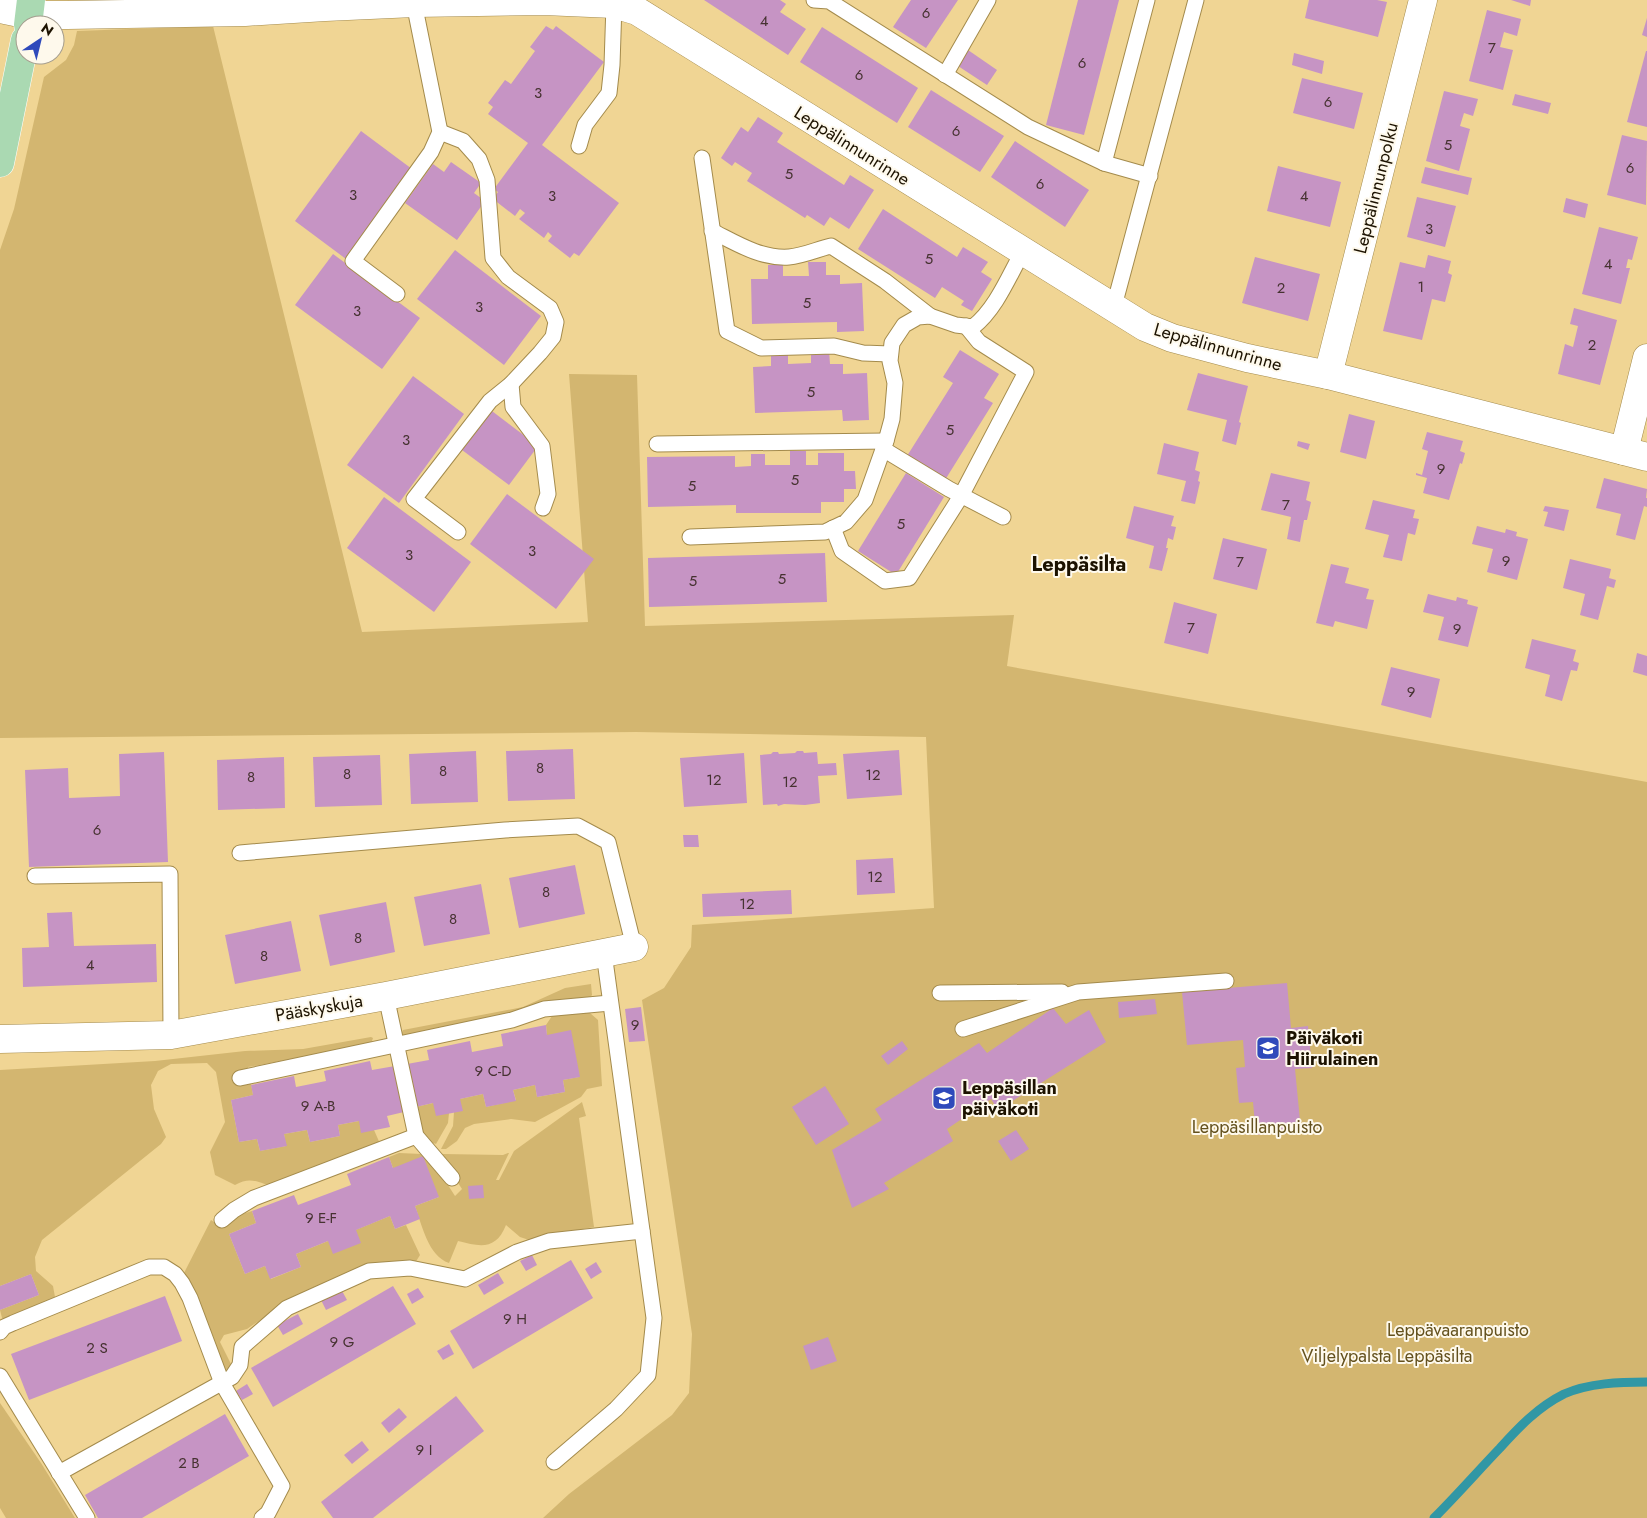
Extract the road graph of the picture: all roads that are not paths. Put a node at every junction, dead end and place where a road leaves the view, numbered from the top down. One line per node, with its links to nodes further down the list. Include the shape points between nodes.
1 (814, 0): 6 (lane)
2 (988, 0): 13 (lane)
3 (1147, 0): 17 (lane)
4 (1196, 0): 19 (lane)
5 (1423, 0): 28 (street, Leppälinnunpolku)
6 (830, 1): 13 (lane)
7 (414, 3): 8 (street, Leppälinnunrinne, via 544,1); 11 (street, Leppälinnunrinne); 14 (lane)
8 (614, 4): 15 (lane, via 609,93 584,125); 21 (street, Leppälinnunrinne, via 637,11)
9 (0, 9): 10 (street, Leppälinnunrinne)
10 (15, 15)
11 (65, 19)
12 (19, 65): 18 (main road)
13 (945, 75): 17 (lane, via 1028,127)
14 (440, 132): 22 (lane, via 431,152 353,262); 29 (lane, via 463,141 479,159 487,180 493,258 508,277 550,308 556,322 553,337)
15 (579, 146)
16 (702, 158): 20 (lane)
17 (1104, 162): 19 (lane)
18 (0, 163)
19 (1150, 176): 23 (lane)
20 (712, 231): 24 (lane, via 770,256 791,257 831,246 885,281); 26 (lane, via 727,331 761,348 834,346 863,353)
21 (1023, 251): 23 (street, Leppälinnunrinne); 25 (lane, via 982,320 973,327)
22 (397, 294)
23 (1114, 306): 28 (street, Leppälinnunrinne, via 1145,327 1172,338)
24 (930, 316): 25 (lane, via 956,326); 26 (lane, via 918,317 904,325 892,343)
25 (966, 326): 33 (lane, via 979,342 1026,372)
26 (890, 354): 31 (lane, via 895,383 892,419)
27 (1647, 358): 32 (street)
28 (1328, 375): 32 (street, Leppälinnunrinne)
29 (511, 384): 34 (lane, via 513,407 542,446 548,494); 37 (lane, via 490,401 414,500)
30 (657, 444): 31 (lane)
31 (885, 445): 33 (lane); 36 (lane, via 865,500 846,522)
32 (1636, 454)
33 (961, 496): 35 (lane); 36 (lane, via 909,578 885,581 842,551)
34 (543, 508)
35 (1003, 517)
36 (833, 528): 38 (lane, via 825,532)
37 (458, 532)
38 (690, 537)
39 (240, 852): 41 (lane, via 578,826 608,842)
40 (35, 876): 49 (lane, via 170,874)
41 (634, 947): 42 (street, Pääskyskuja)
42 (604, 953): 46 (street, Pääskyskuja); 47 (lane)
43 (1226, 981): 44 (lane)
44 (1078, 992): 45 (lane); 48 (lane)
45 (940, 993)
46 (386, 996): 49 (street, Pääskyskuja); 51 (lane)
47 (610, 1003): 51 (lane, via 544,1009 512,1020); 56 (lane)
48 (963, 1029)
49 (171, 1035): 50 (street, Pääskyskuja)
50 (0, 1039)
51 (396, 1044): 52 (lane); 53 (lane)
52 (240, 1078)
53 (416, 1136): 54 (lane); 55 (lane, via 254,1198)
54 (452, 1178)
55 (222, 1220)
56 (642, 1231): 59 (lane, via 548,1241 517,1252 464,1279 410,1268 369,1271 287,1308 242,1348 240,1365 232,1377); 60 (lane, via 654,1318 648,1375 616,1409)
57 (0, 1332): 59 (lane, via 13,1323 149,1267 164,1267 182,1282)
58 (0, 1376): 61 (lane)
59 (222, 1383): 61 (lane); 63 (lane, via 282,1486)
60 (554, 1462)
61 (60, 1473): 62 (lane)
62 (87, 1518)
63 (262, 1518)

